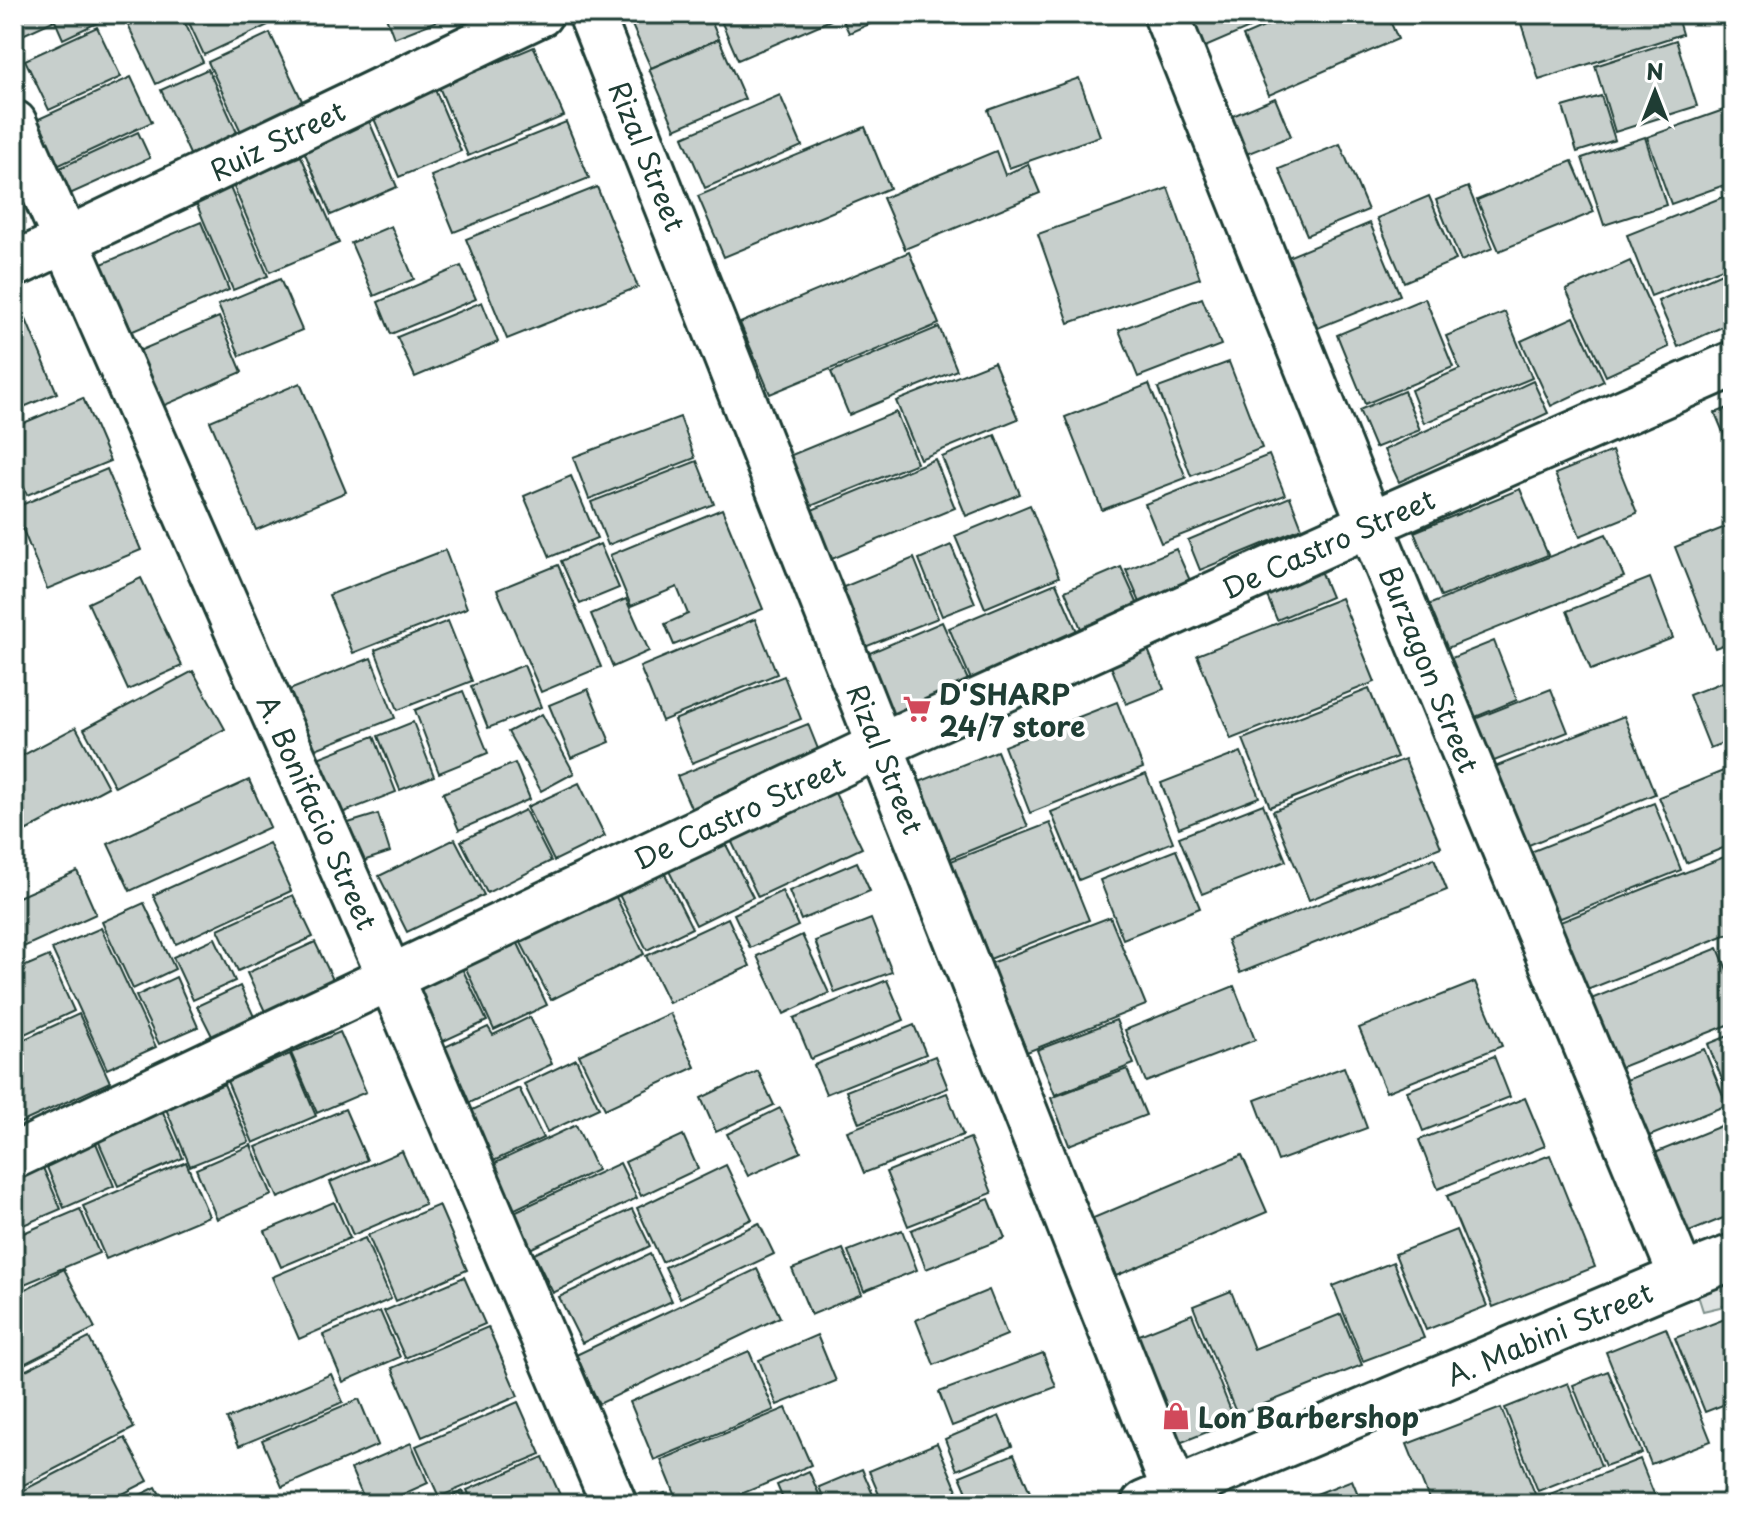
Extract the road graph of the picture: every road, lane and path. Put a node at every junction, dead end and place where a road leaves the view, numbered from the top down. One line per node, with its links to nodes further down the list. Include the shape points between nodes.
1 (540, 14): 5 (street, Ruiz Street)
2 (591, 14): 9 (street, Rizal Street)
3 (1166, 14): 8 (street, Burzagon Street)
4 (14, 123): 5 (street, A. Bonifacio Street)
5 (66, 242): 6 (street, Ruiz Street); 10 (street, A. Bonifacio Street)
6 (14, 265)
7 (1733, 364): 8 (street, De Castro Street)
8 (1370, 524): 9 (street, De Castro Street); 13 (street, Burzagon Street)
9 (881, 745): 10 (street, De Castro Street); 14 (street, Rizal Street)
10 (390, 977): 11 (street, De Castro Street); 15 (street, A. Bonifacio Street)
11 (14, 1156)
12 (1733, 1257): 13 (street, A. Mabini Street)
13 (1682, 1277): 14 (street, A. Mabini Street)
14 (1166, 1500)
15 (614, 1504)

